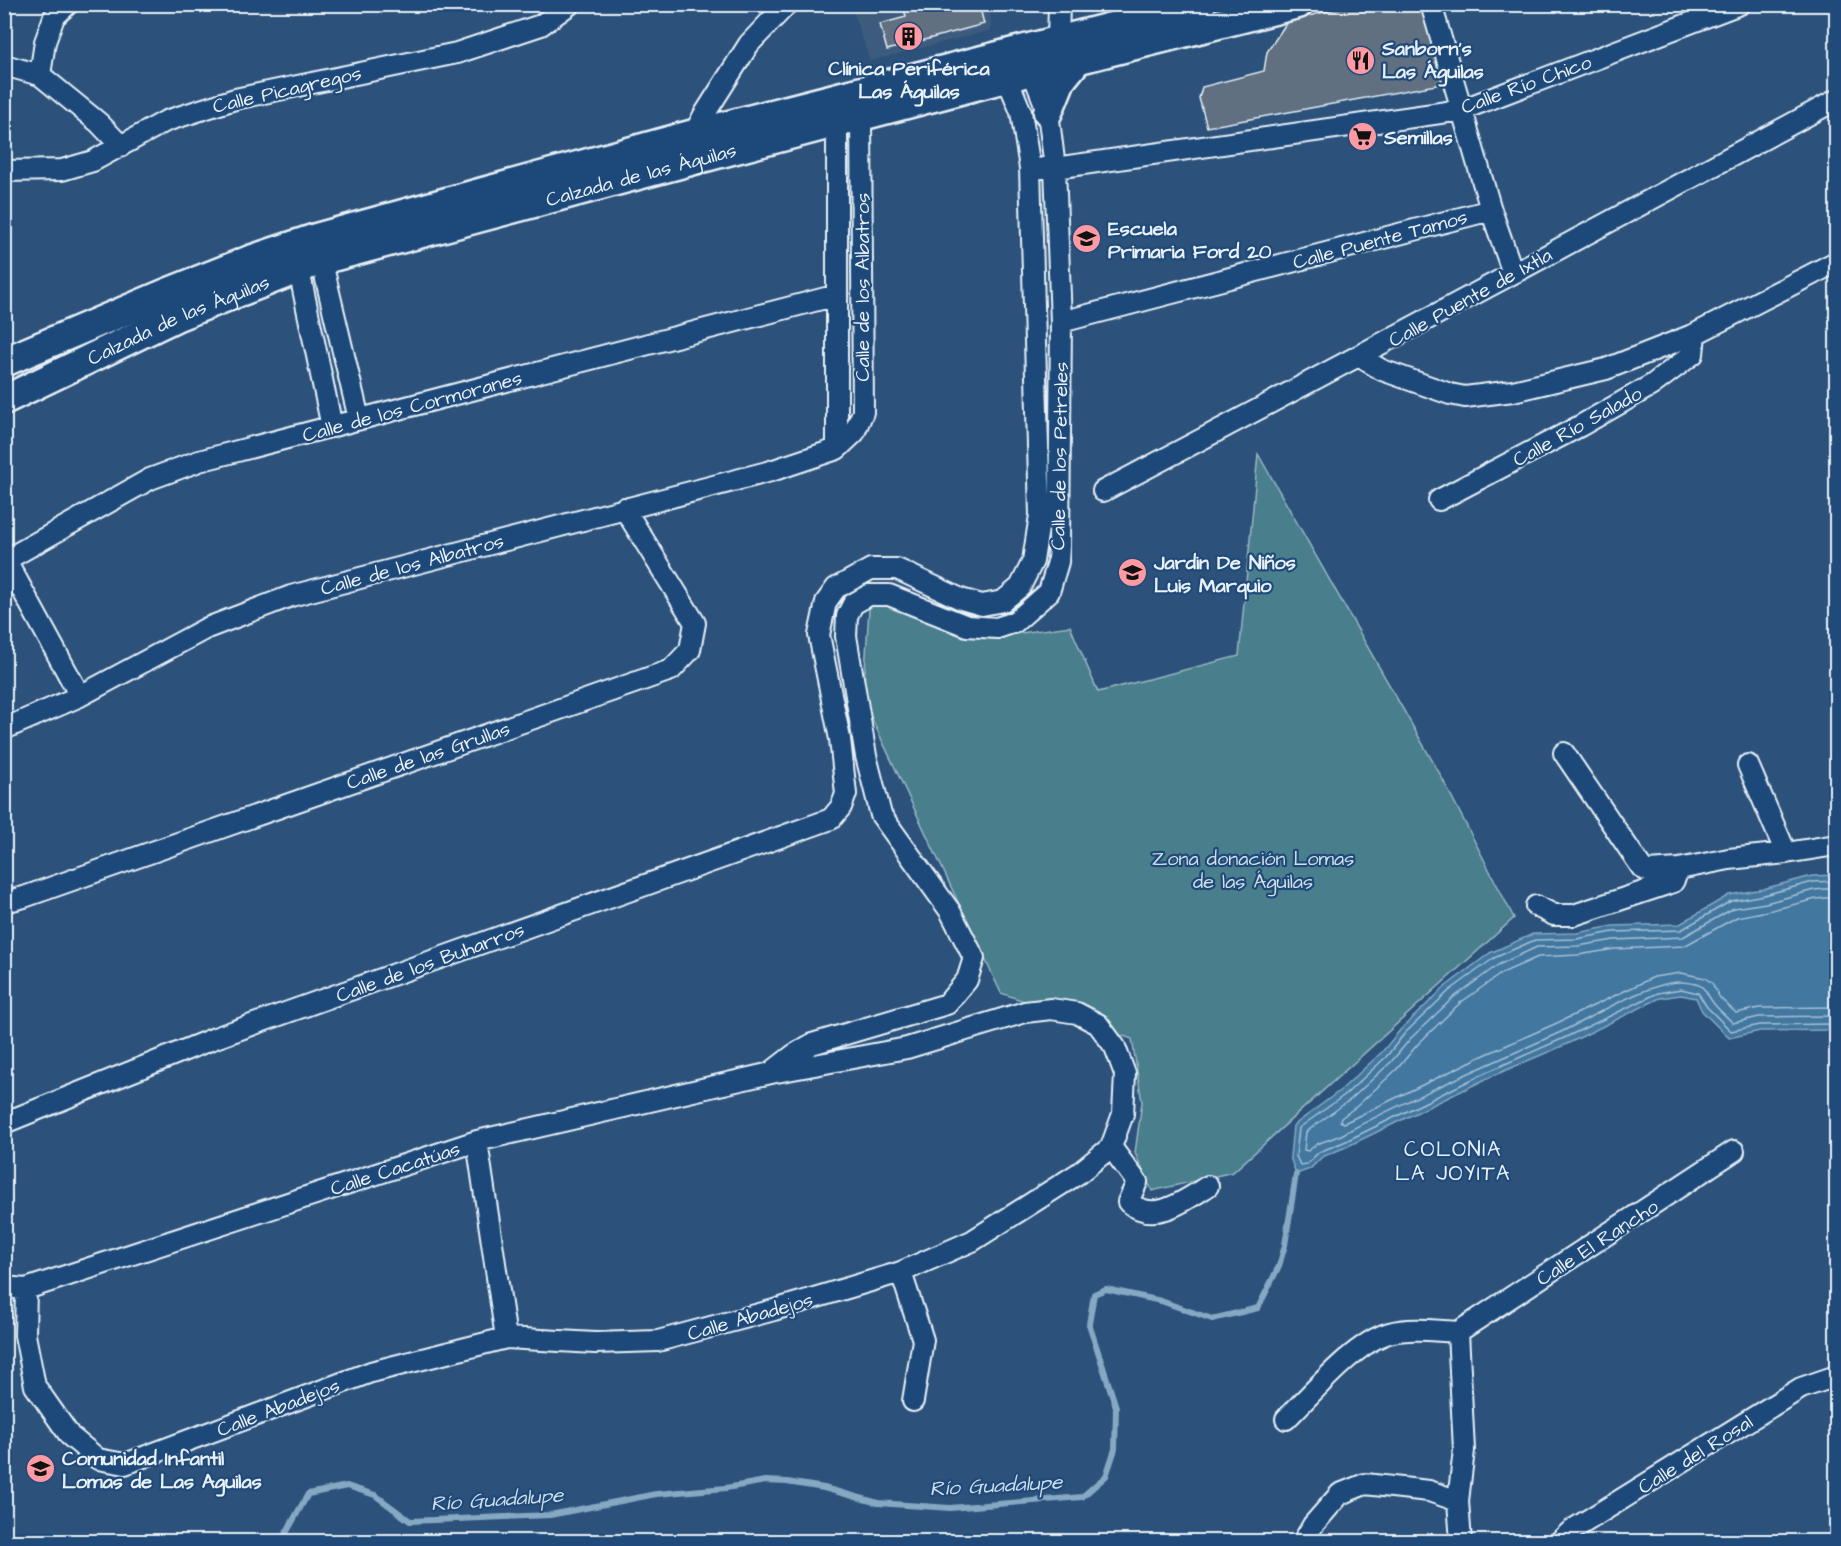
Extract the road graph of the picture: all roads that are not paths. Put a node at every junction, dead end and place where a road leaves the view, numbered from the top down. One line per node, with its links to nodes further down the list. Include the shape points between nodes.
1 (68, 4): 12 (street, via 54,17)
2 (570, 4): 17 (street, Calle Picagregos, via 541,25 457,52 235,99 166,121)
3 (787, 4): 18 (street, via 749,44)
4 (1059, 4): 9 (street)
5 (1201, 4): 9 (main road, Calzada de las Águilas)
6 (1298, 4): 9 (main road, Calzada de las Águilas)
7 (1431, 4): 14 (street)
8 (1740, 4): 14 (street, Calle Río Chico)
9 (1068, 50): 10 (main road, Calzada de las Águilas); 15 (main road)
10 (1016, 64): 15 (street, Calle de los Petreles); 16 (main road, Calzada de las Águilas); 18 (main road, Calzada de las Águilas); 19 (street, Calle de los Petreles)
11 (4, 65): 12 (street)
12 (40, 75): 17 (street)
13 (1836, 100): 25 (street, Calle Puente de Ixtla)
14 (1461, 110): 20 (street, Calle Río Chico); 22 (street)
15 (1048, 112): 20 (street, Calle de los Petreles)
16 (849, 119): 18 (main road, Calzada de las Águilas); 26 (street, Calle de los Albatros); 34 (street, Calle de los Albatros, via 863,412 854,433)
17 (121, 146): 21 (street, Calle Picagregos, via 93,161 62,170)
18 (696, 146): 23 (main road, Calzada de las Águilas)
19 (1030, 168): 20 (street, Calle Río Chico); 43 (street, Calle de los Petreles, via 1040,515 1033,561 1020,587 1004,601 982,605 897,569 871,569 836,588 826,602 819,635 840,739)
20 (1055, 168): 27 (street, Calle de los Petreles)
21 (4, 171)
22 (1491, 210): 25 (street); 27 (street, Calle Puente Tamos)
23 (307, 253): 30 (main road, Calzada de las Águilas, via 167,293); 31 (main road, Calzada de las Águilas); 32 (street); 33 (street)
24 (1836, 262): 28 (street)
25 (1513, 273): 29 (street, Calle Puente de Ixtla)
26 (837, 295): 32 (street, Calle de los Cormoranes); 34 (street, Calle de los Albatros)
27 (1060, 322): 49 (street, Calle de los Petreles, via 1059,546 1049,592 1015,622 997,628 967,626 889,595 868,595 853,604 847,616 846,636 866,756 881,814 950,911 974,958 967,980 947,1004 812,1044)
28 (1695, 334): 29 (street, via 1606,369 1513,391 1465,397 1382,370); 36 (street, Calle Río Salado, via 1693,354 1652,385)
29 (1360, 357): 35 (street, Calle Puente de Ixtla)
30 (4, 362)
31 (4, 400)
32 (358, 419): 33 (street, Calle de los Cormoranes)
33 (332, 427): 38 (street, Calle de los Cormoranes, via 199,461 150,479)
34 (837, 449): 37 (street, Calle de los Albatros, via 771,471)
35 (1102, 491)
36 (1440, 500)
37 (624, 508): 39 (street, Calle de los Albatros, via 291,596 207,628); 47 (street, Calle de las Grullas, via 696,623 690,650 671,670)
38 (5, 561): 39 (street)
39 (80, 696): 40 (street, Calle de los Albatros)
40 (4, 729)
41 (1564, 753): 46 (street, via 1642,868)
42 (1748, 765): 45 (street)
43 (846, 794): 50 (street, Calle de los Buharros, via 831,819 215,1038)
44 (1836, 845): 45 (street)
45 (1786, 853): 46 (street)
46 (1679, 869): 48 (street, via 1673,882 1574,915 1554,915)
47 (4, 902)
48 (1536, 906)
49 (771, 1073): 51 (street, Calle Cacatúas); 52 (street, via 907,1048 1025,1012 1051,1009 1077,1013 1098,1024 1115,1047 1125,1074 1123,1114)
50 (4, 1123)
51 (477, 1141): 57 (street, Calle Cacatúas); 59 (street)
52 (1111, 1147): 54 (street, via 1137,1182 1128,1202 1138,1211 1161,1212); 55 (street, Calle Abadejos, via 1079,1173 972,1241)
53 (1734, 1151): 58 (street, Calle El Rancho)
54 (1208, 1186)
55 (901, 1272): 59 (street, Calle Abadejos, via 658,1341 595,1343); 61 (street, via 923,1340)
56 (4, 1287): 57 (street)
57 (26, 1289): 59 (street, Calle Abadejos, via 25,1335 35,1386 70,1436 98,1459 125,1464 371,1372)
58 (1458, 1332): 62 (street, via 1389,1333 1360,1347); 63 (street, via 1464,1450)
59 (506, 1338)
60 (1836, 1376): 66 (street, Calle del Rosal, via 1801,1388 1572,1530)
61 (913, 1401)
62 (1286, 1419)
63 (1458, 1502): 64 (street, via 1429,1491 1365,1484 1340,1494); 65 (street)
64 (1304, 1542)
65 (1461, 1542)
66 (1559, 1542)

